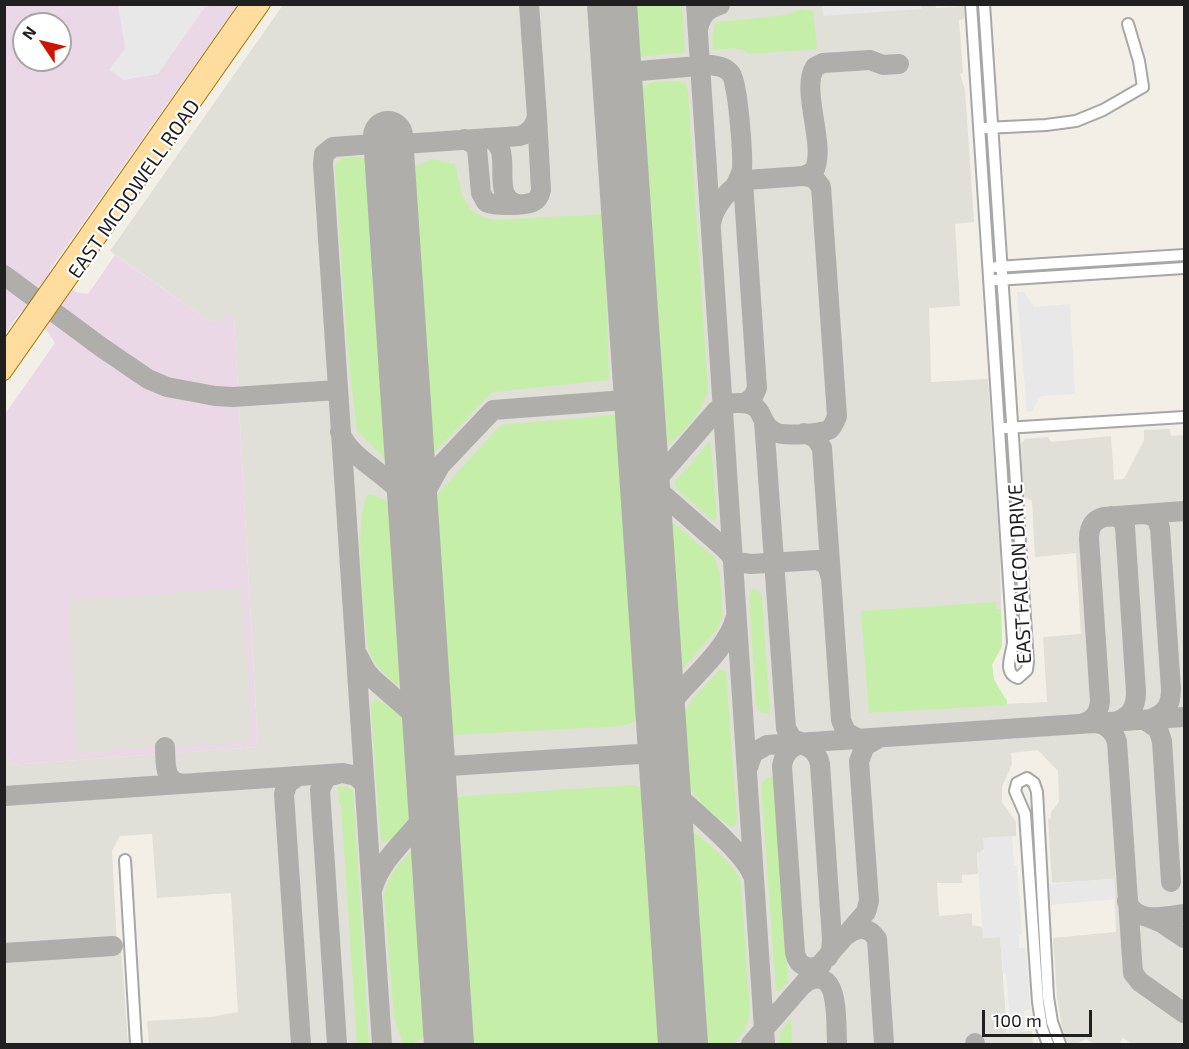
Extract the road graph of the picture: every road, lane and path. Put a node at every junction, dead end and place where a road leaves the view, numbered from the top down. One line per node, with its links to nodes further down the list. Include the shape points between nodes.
1 (248, 4): 16 (main road, EAST MCDOWELL ROAD)
2 (263, 4): 17 (main road, EAST MCDOWELL ROAD)
3 (971, 4): 6 (street, EAST FALCON DRIVE)
4 (984, 4): 7 (street, EAST FALCON DRIVE)
5 (1128, 24): 7 (street, via 1143,87 1076,121)
6 (978, 127): 7 (street); 10 (street, EAST FALCON DRIVE)
7 (992, 129): 11 (street, EAST FALCON DRIVE)
8 (1185, 255): 9 (street)
9 (1125, 258): 11 (street); 13 (street)
10 (989, 267): 11 (street); 15 (street, EAST FALCON DRIVE)
11 (1001, 267): 14 (street, EAST FALCON DRIVE)
12 (1185, 268): 13 (street)
13 (1126, 272): 14 (street)
14 (1002, 280): 15 (street); 20 (street, EAST FALCON DRIVE)
15 (990, 281): 19 (street, EAST FALCON DRIVE)
16 (4, 351)
17 (4, 373)
18 (1185, 417): 20 (street)
19 (999, 428): 20 (street); 20 (street, EAST FALCON DRIVE, via 1013,642 1009,669 1018,678 1027,670 1028,662)
20 (1012, 428)
21 (125, 860): 22 (street)
22 (136, 1044)
23 (1048, 1044): 24 (street, via 1038,1002 1025,814 1015,790 1017,783 1027,778 1037,792 1048,997)
24 (1060, 1044)

